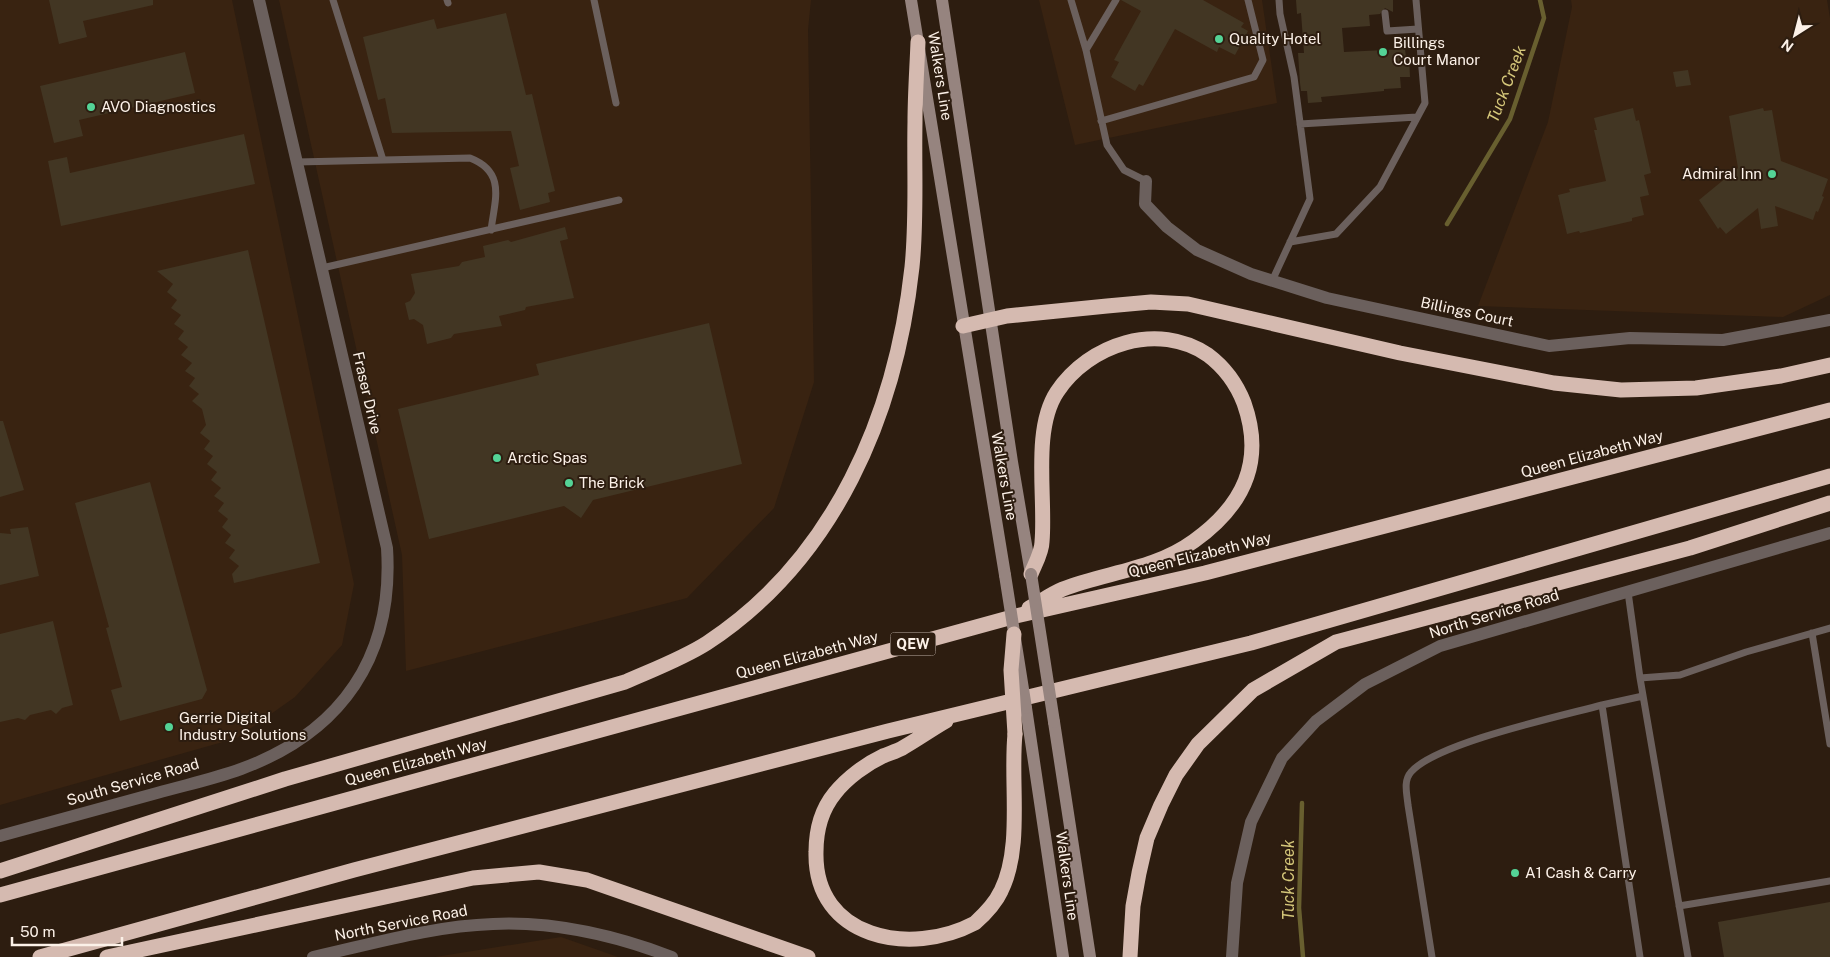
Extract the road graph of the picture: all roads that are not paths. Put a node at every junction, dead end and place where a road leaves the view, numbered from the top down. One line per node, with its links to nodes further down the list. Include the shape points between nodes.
1 (259, 0): 20 (street, Fraser Drive)
2 (333, 0): 19 (lane)
3 (594, 0): 15 (lane)
4 (911, 0): 13 (main road, Walkers Line)
5 (942, 0): 27 (main road, Walkers Line)
6 (1071, 0): 14 (lane)
7 (1116, 0): 14 (lane)
8 (1248, 0): 17 (lane, via 1263,60 1254,77)
9 (1280, 0): 18 (lane)
10 (1416, 0): 12 (lane)
11 (1385, 13): 12 (lane, via 1387,31)
12 (1418, 29): 16 (lane, via 1425,103)
13 (918, 42): 29 (main road, Walkers Line); 48 (highway, via 912,266 889,385 864,455 823,529 782,578 742,617 706,643 625,682 285,779)
14 (1086, 50): 17 (lane)
15 (616, 103)
16 (1417, 116): 18 (lane); 24 (lane, via 1380,187 1336,234)
17 (1101, 121): 21 (lane, via 1106,145 1124,170)
18 (1300, 124): 24 (lane, via 1310,199)
19 (383, 160): 20 (lane); 23 (lane, via 470,158 482,162 497,186)
20 (297, 162): 25 (street, Fraser Drive)
21 (1146, 181): 26 (street, Billings Court, via 1145,204 1167,228 1197,250)
22 (619, 200): 23 (lane)
23 (491, 230): 25 (lane)
24 (1290, 242): 26 (lane)
25 (322, 268): 46 (street, Fraser Drive, via 387,548 389,576 380,632 358,681 341,704 311,732)
26 (1272, 281): 28 (street, Billings Court, via 1327,298 1549,346 1630,338 1723,340)
27 (991, 320): 29 (highway); 30 (highway, via 1151,302 1188,304 1525,378 1621,390 1696,388 1781,376); 35 (main road, Walkers Line)
28 (1830, 320)
29 (963, 326): 40 (main road, Walkers Line, bridge)
30 (1830, 365)
31 (1830, 410): 37 (highway, Queen Elizabeth Way / QEW, via 1205,573)
32 (1830, 476): 41 (highway)
33 (1830, 503): 59 (highway, via 1690,548 1336,642 1253,690 1198,744 1161,805 1147,838 1139,872)
34 (1830, 533): 36 (street, North Service Road)
35 (1031, 574): 37 (highway, via 1042,544 1042,443 1056,393 1069,376 1102,350 1123,343 1171,341 1208,356 1238,389 1253,433 1249,470 1229,509 1194,541 1172,555 1150,565 1062,589); 58 (main road, Walkers Line, bridge)
36 (1628, 592): 42 (lane); 60 (street, North Service Road, via 1440,646 1365,684 1316,721 1282,758 1251,822 1237,883)
37 (1016, 616): 50 (highway, Queen Elizabeth Way / QEW)
38 (1830, 628): 39 (lane)
39 (1812, 633): 42 (lane, via 1680,675); 45 (lane)
40 (1014, 634): 41 (highway, bridge, via 1011,670 1015,734 1014,830 1002,891 986,913 946,942 917,949 892,948 854,932 840,921 824,897 816,868 817,832 824,809 836,792 859,771 945,721); 57 (main road, Walkers Line, bridge)
41 (1252, 643): 52 (highway, via 888,731 354,870)
42 (1640, 678): 43 (lane)
43 (1643, 696): 44 (lane); 51 (lane)
44 (1602, 705): 61 (lane, via 1448,748 1412,771 1406,780 1408,805); 62 (lane)
45 (1830, 744)
46 (274, 754): 47 (street, South Service Road, via 240,769)
47 (0, 836)
48 (0, 871)
49 (1830, 881): 51 (lane)
50 (0, 895)
51 (1679, 906): 63 (lane)
52 (40, 957)
53 (107, 957): 56 (highway, via 472,878 539,872 587,880)
54 (313, 957): 55 (street, North Service Road, via 432,931 492,924 553,925 594,933)
55 (672, 957)
56 (808, 957)
57 (1063, 957)
58 (1090, 957)
59 (1130, 957)
60 (1232, 957)
61 (1432, 957)
62 (1640, 957)
63 (1688, 957)

